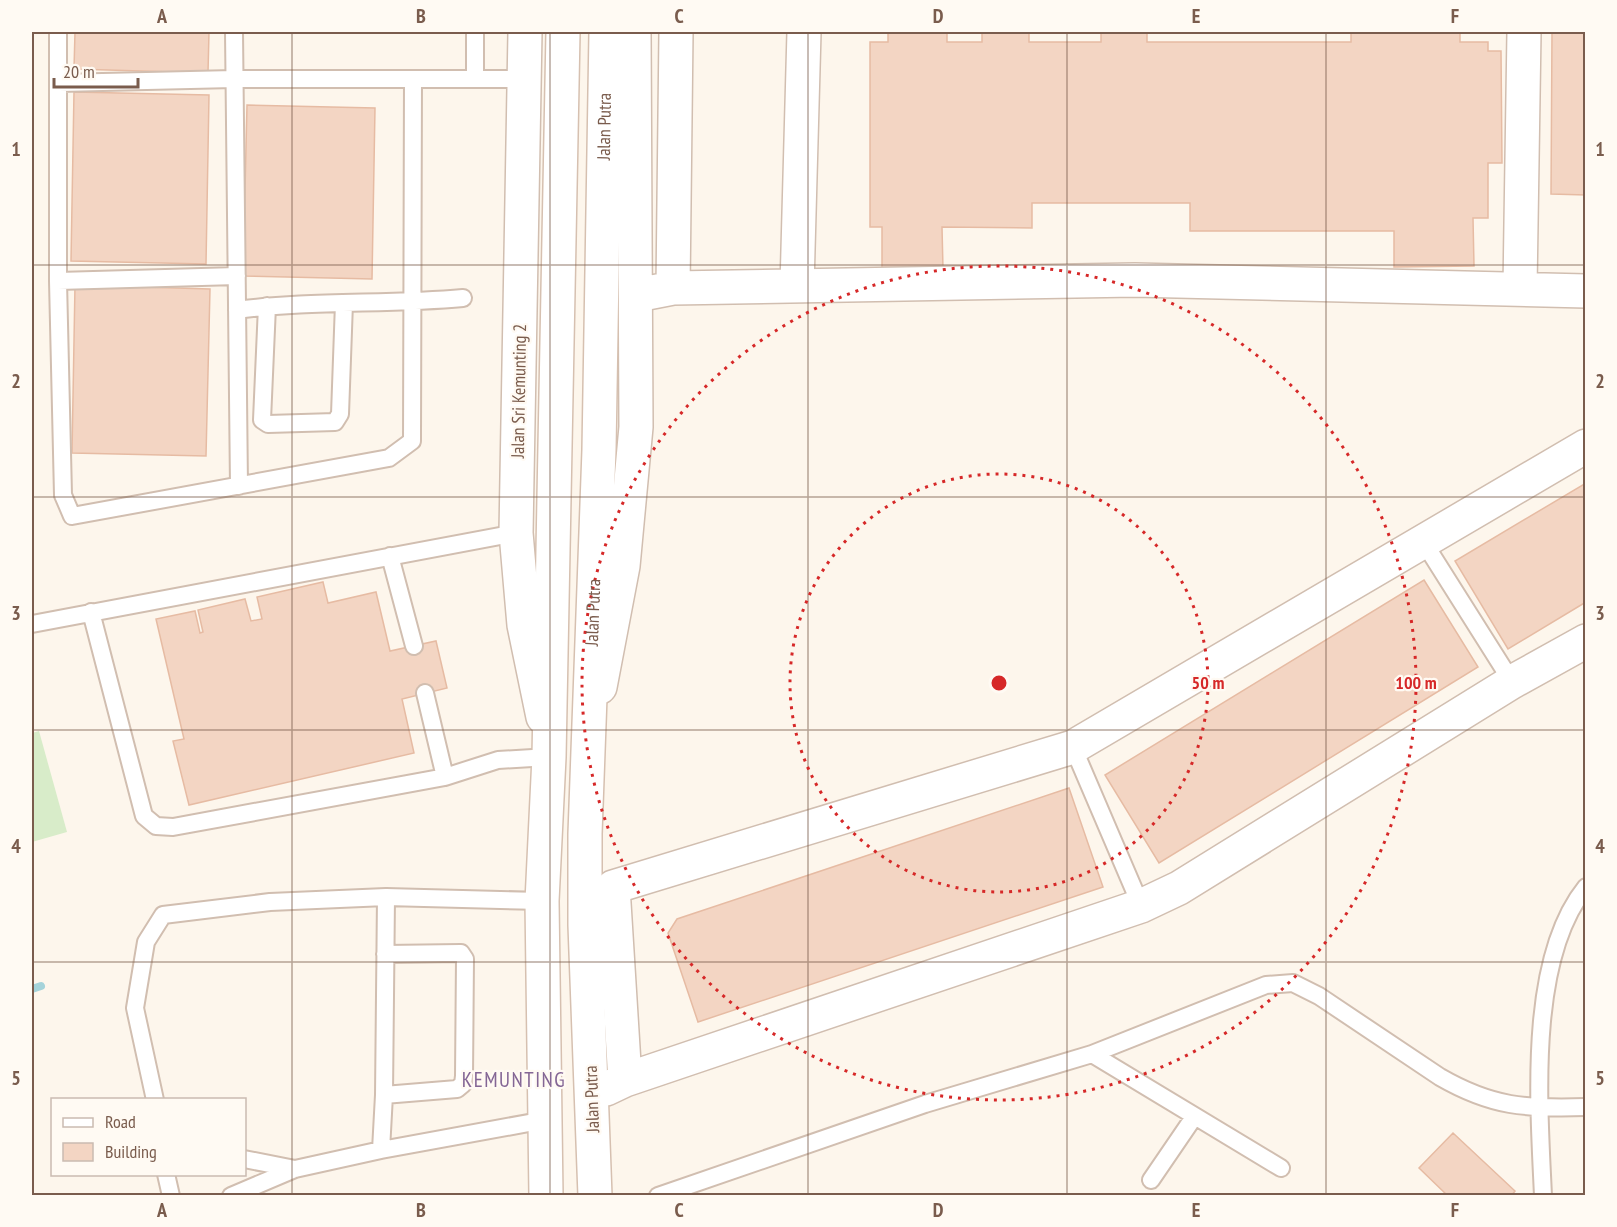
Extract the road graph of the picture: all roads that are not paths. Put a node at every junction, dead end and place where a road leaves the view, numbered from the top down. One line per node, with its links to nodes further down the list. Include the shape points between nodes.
1 (58, 32): 15 (lane)
2 (234, 32): 14 (lane)
3 (475, 32): 12 (lane)
4 (525, 32): 13 (street, Jalan Sri Kemunting 2)
5 (563, 32): 41 (street)
6 (606, 32): 39 (street, Jalan Putra)
7 (634, 32): 22 (street)
8 (676, 32): 19 (street)
9 (804, 32): 18 (street)
10 (1524, 32): 20 (street)
11 (413, 79): 12 (lane); 14 (lane); 25 (lane)
12 (475, 79): 13 (lane)
13 (524, 79): 30 (street, Jalan Sri Kemunting 2)
14 (234, 80): 15 (lane); 16 (lane)
15 (59, 83): 17 (lane)
16 (237, 276): 17 (lane); 27 (lane)
17 (58, 281): 29 (lane, via 63,495 72,516)
18 (797, 286): 19 (street); 20 (street, via 1135,280)
19 (673, 288): 22 (street)
20 (1520, 288): 21 (street)
21 (1586, 291)
22 (637, 295): 39 (street, via 636,426 623,566)
23 (463, 298): 25 (lane)
24 (344, 303): 25 (lane); 26 (lane); 26 (lane, via 340,414 335,422 268,424 262,420)
25 (413, 303): 29 (lane, via 412,441 389,458)
26 (267, 306): 27 (lane)
27 (237, 310): 29 (lane)
28 (1586, 446): 31 (street)
29 (239, 486)
30 (516, 533): 32 (lane); 41 (street, Jalan Sri Kemunting 2, via 524,625)
31 (1423, 541): 37 (lane); 40 (street)
32 (390, 556): 33 (lane); 36 (lane)
33 (91, 612): 34 (lane); 42 (lane, via 144,816 156,826 173,827)
34 (32, 624)
35 (1586, 641): 37 (street)
36 (414, 646)
37 (1512, 682): 47 (street, via 1179,888)
38 (425, 693): 42 (lane)
39 (589, 747): 44 (street, Jalan Putra)
40 (1073, 747): 44 (street); 47 (lane)
41 (549, 753): 42 (lane, via 498,760); 46 (street)
42 (445, 777)
43 (1586, 887): 55 (lane, via 1575,900 1553,952 1542,1008)
44 (599, 890): 50 (street); 52 (street, Jalan Putra)
45 (386, 897): 46 (lane); 48 (lane); 53 (lane, via 270,902 164,915 146,942 135,1008)
46 (542, 901): 57 (street)
47 (1141, 906): 50 (street)
48 (385, 954): 51 (lane); 51 (lane, via 461,953 465,959 463,1084 457,1089)
49 (1092, 1054): 55 (lane, via 1266,986 1293,983 1458,1088 1494,1102); 56 (lane); 68 (lane, via 925,1104)
50 (625, 1080): 52 (street)
51 (384, 1095): 58 (lane)
52 (591, 1097): 67 (street, Jalan Putra)
53 (155, 1098)
54 (1586, 1107): 55 (lane)
55 (1539, 1108): 69 (lane)
56 (1194, 1117): 60 (lane); 63 (lane)
57 (545, 1120): 58 (lane); 66 (street)
58 (381, 1150): 61 (lane)
59 (246, 1159): 61 (lane)
60 (1281, 1168)
61 (296, 1169): 65 (lane)
62 (166, 1176): 64 (lane)
63 (1150, 1179)
64 (171, 1196)
65 (231, 1196)
66 (546, 1196)
67 (595, 1196)
68 (658, 1196)
69 (1543, 1196)

